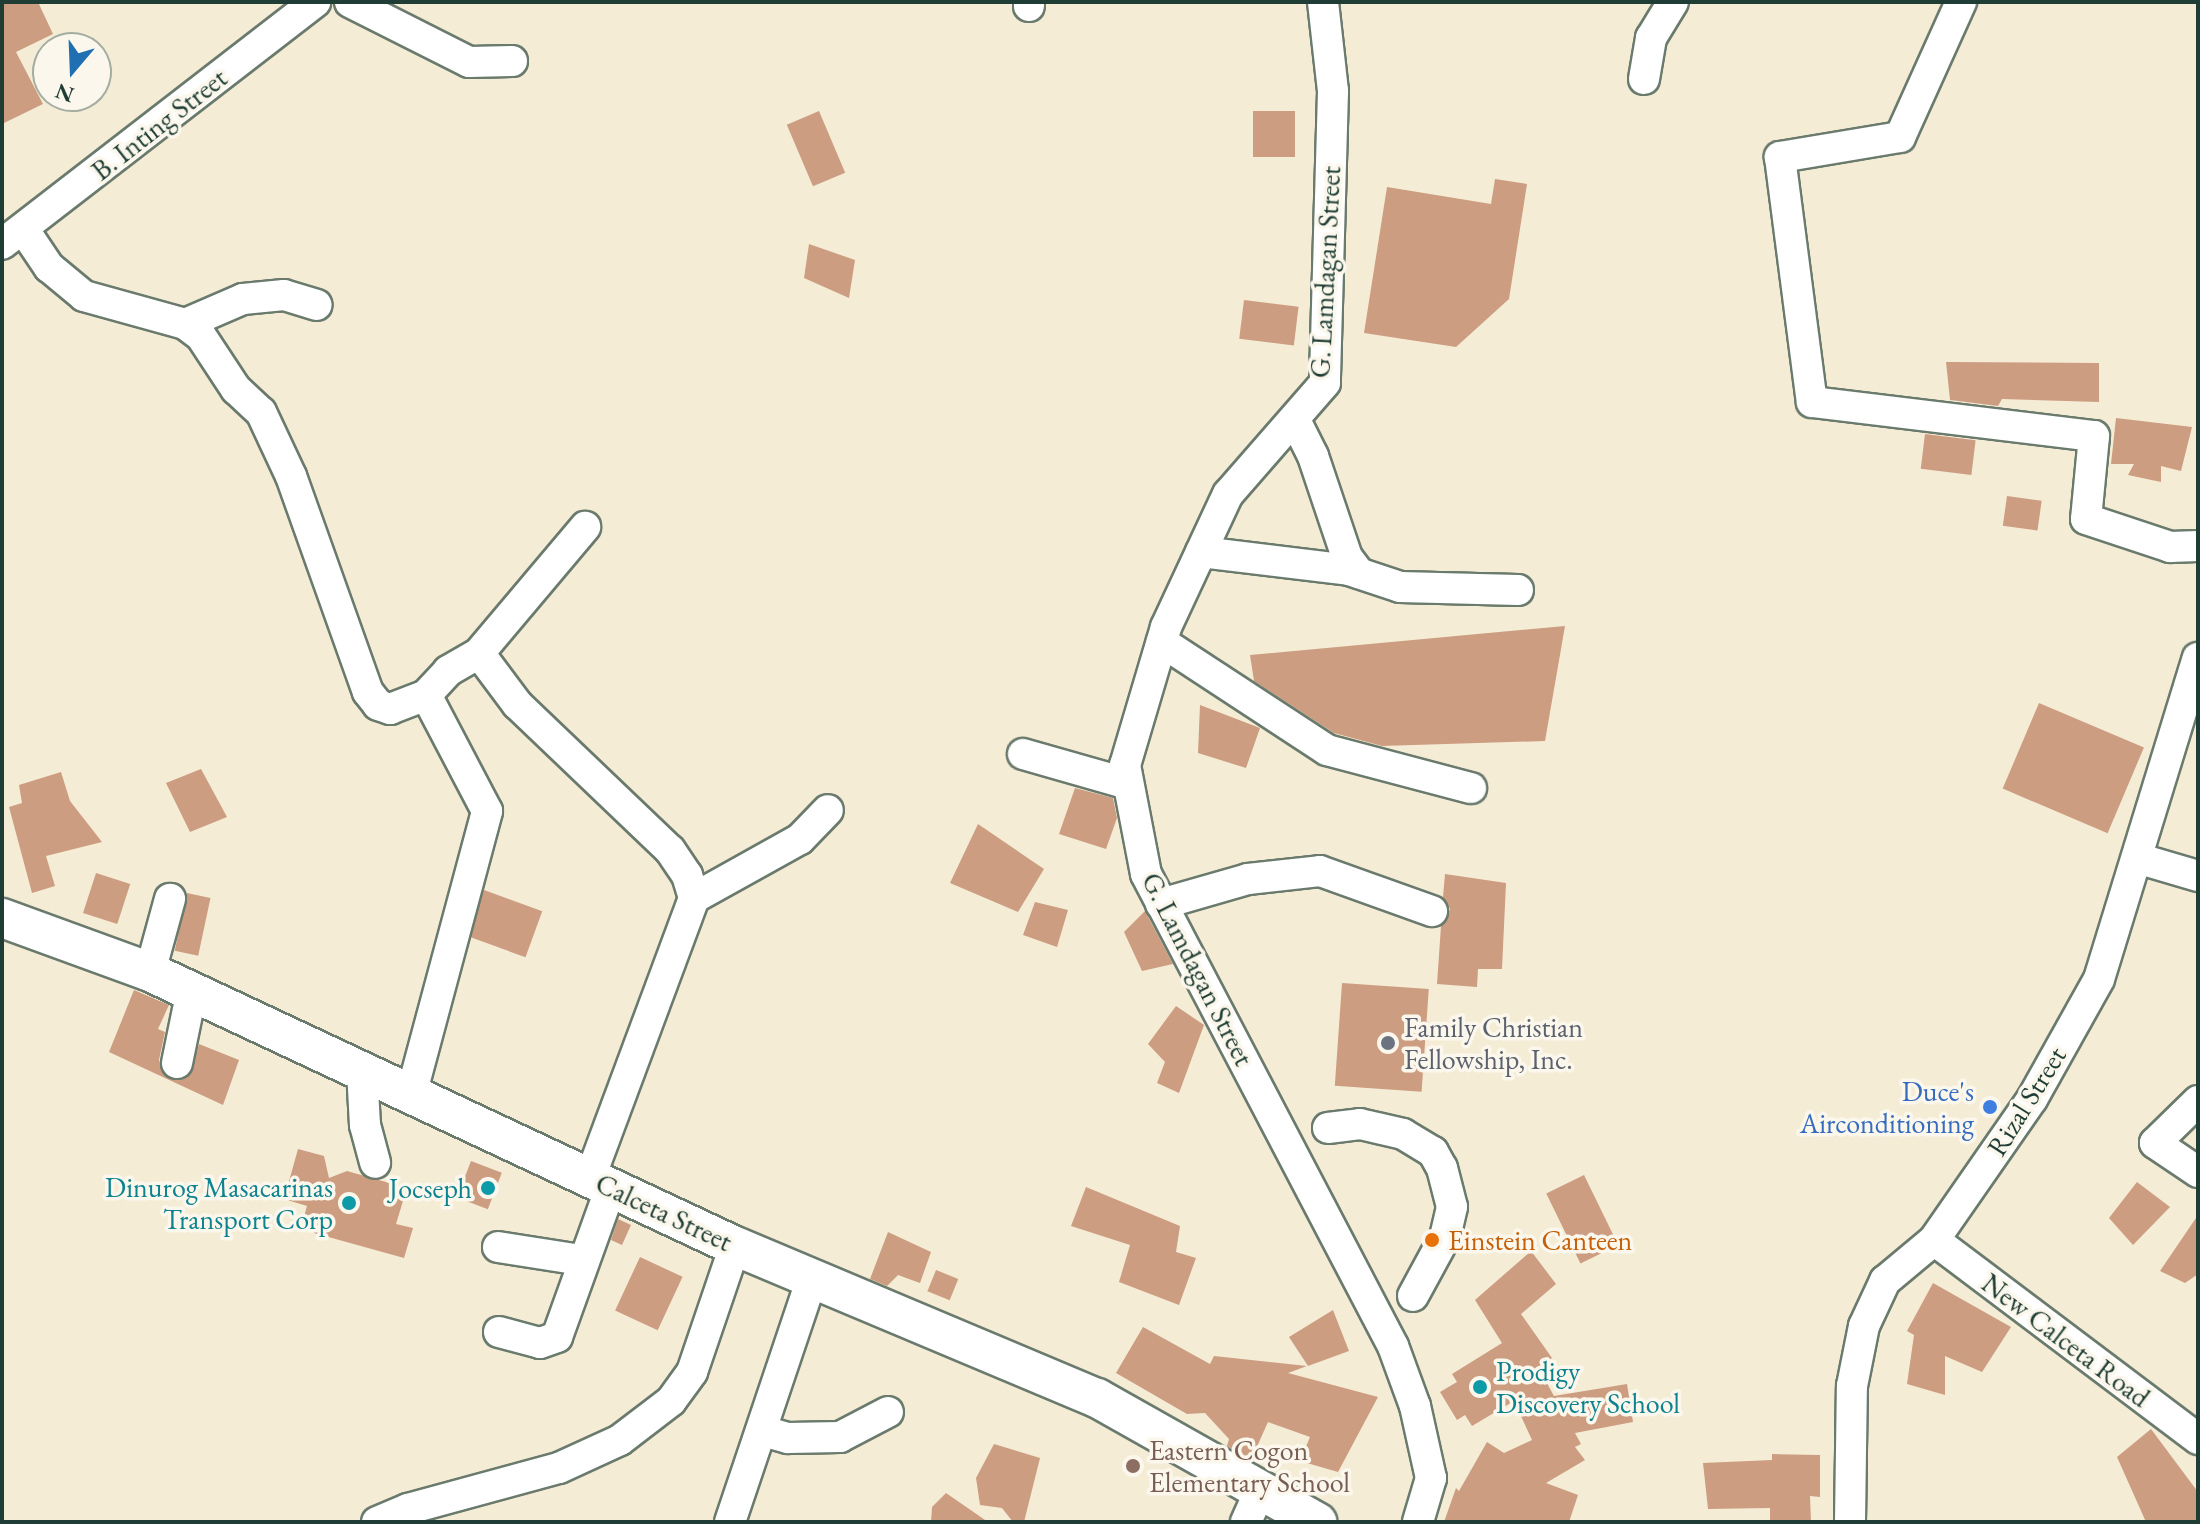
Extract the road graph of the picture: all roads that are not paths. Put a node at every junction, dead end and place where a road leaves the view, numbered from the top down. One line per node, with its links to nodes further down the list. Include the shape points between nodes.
1 (315, 2): 8 (street, B. Inting Street)
2 (350, 2): 6 (street, via 469,62)
3 (1323, 2): 11 (street, G. Lamdagan Street, via 1333,91 1325,383)
4 (1673, 2): 7 (street, via 1651,38)
5 (1961, 2): 13 (street, via 1900,137 1780,157 1812,402 2094,436 2086,519 2170,547)
6 (512, 61)
7 (1644, 79)
8 (8, 239): 10 (street, via 84,296)
9 (317, 305): 10 (street, via 284,295 243,299)
10 (185, 324): 20 (street, via 201,336 236,389 261,412 291,476 368,692 378,705 390,709)
11 (1295, 420): 14 (street, G. Lamdagan Street, via 1228,494); 15 (street, via 1313,456 1347,557)
12 (585, 527): 18 (street)
13 (2198, 546)
14 (1201, 552): 15 (street); 17 (street, G. Lamdagan Street)
15 (1359, 573): 16 (street, via 1400,587)
16 (1518, 590)
17 (1162, 642): 22 (street, G. Lamdagan Street, via 1125,765); 23 (street, via 1327,750)
18 (479, 653): 20 (street, via 448,671); 27 (street, via 517,704 670,850)
19 (2198, 658): 25 (street, Rizal Street)
20 (426, 695): 36 (street, via 487,811)
21 (1023, 754): 22 (street)
22 (1128, 784): 29 (street, G. Lamdagan Street, via 1146,874)
23 (1471, 788)
24 (828, 810): 27 (street, via 800,839)
25 (2137, 858): 26 (street); 42 (street, Rizal Street, via 2099,979 2032,1099)
26 (2198, 876)
27 (694, 898): 41 (street)
28 (170, 899): 32 (street)
29 (1161, 904): 30 (street, via 1248,879 1320,871); 56 (street, G. Lamdagan Street, via 1393,1346 1415,1406 1431,1478)
30 (1432, 911)
31 (2, 918): 32 (main road, Calceta Street)
32 (150, 972): 33 (main road, Calceta Street)
33 (192, 990): 34 (street); 35 (main road, Calceta Street)
34 (177, 1063)
35 (362, 1070): 36 (main road, Calceta Street); 39 (street, via 365,1125)
36 (411, 1095): 41 (main road, Calceta Street)
37 (2198, 1101): 40 (street, via 2155,1143)
38 (1328, 1128): 47 (street, via 1360,1124 1403,1134 1433,1152 1442,1168 1452,1207 1445,1237)
39 (375, 1163)
40 (2198, 1172)
41 (600, 1182): 43 (main road, Calceta Street); 45 (street)
42 (1934, 1240): 51 (street, New Calceta Road); 57 (street, Rizal Street, via 1885,1281 1864,1326 1852,1386)
43 (735, 1246): 46 (main road, Calceta Street); 53 (street, via 692,1372 671,1401 620,1440 559,1468)
44 (498, 1247): 45 (street)
45 (581, 1260): 48 (street, via 557,1337 540,1343)
46 (812, 1279): 50 (street); 52 (main road, Calceta Street, via 1097,1398)
47 (1413, 1296)
48 (499, 1332)
49 (888, 1412): 50 (street, via 840,1437 788,1438)
50 (763, 1431): 54 (street)
51 (2198, 1439)
52 (1253, 1506): 55 (main road, Calceta Street)
53 (377, 1522)
54 (730, 1522)
55 (1317, 1522)
56 (1418, 1522)
57 (1850, 1522)

